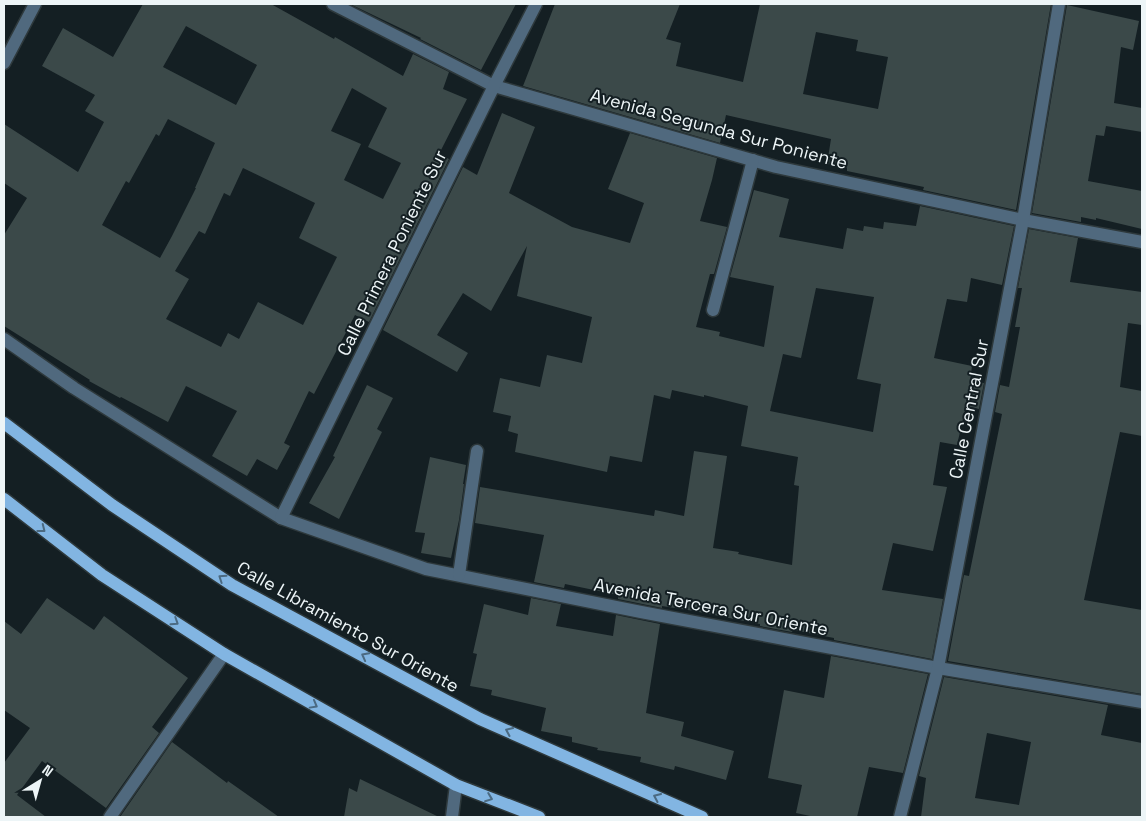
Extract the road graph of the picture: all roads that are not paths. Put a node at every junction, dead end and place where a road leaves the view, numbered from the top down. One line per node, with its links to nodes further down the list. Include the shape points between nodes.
1 (35, 4): 5 (street)
2 (333, 4): 6 (street, Avenida Segunda Sur Poniente)
3 (536, 4): 6 (street, Calle Primera Poniente Sur)
4 (1059, 4): 8 (street, Calle Central Sur)
5 (4, 63)
6 (494, 86): 7 (street, Avenida Segunda Sur Poniente); 15 (street, Calle Primera Poniente Sur)
7 (753, 160): 8 (street, Avenida Segunda Sur Poniente); 10 (street)
8 (1023, 220): 9 (street, Avenida Segunda Sur Poniente); 18 (street, Calle Central Sur)
9 (1142, 242)
10 (713, 310)
11 (4, 339): 15 (street, Avenida Tercera Sur Oriente, via 74,388)
12 (4, 424): 24 (main road, Calle Libramiento Sur Oriente, one-way to 12, via 480,719 232,585 112,505)
13 (477, 451): 16 (street)
14 (4, 499): 17 (main road, one-way to 17, via 102,575)
15 (281, 518): 16 (street, Avenida Tercera Sur Oriente, via 426,569)
16 (458, 575): 18 (street, Avenida Tercera Sur Oriente)
17 (224, 654): 20 (main road, one-way to 20); 21 (street)
18 (938, 668): 19 (street, Avenida Tercera Sur Oriente); 25 (street, Calle Central Sur)
19 (1142, 702)
20 (456, 786): 22 (street); 23 (main road, one-way to 23)
21 (110, 817)
22 (452, 817)
23 (539, 817)
24 (702, 817)
25 (900, 817)

